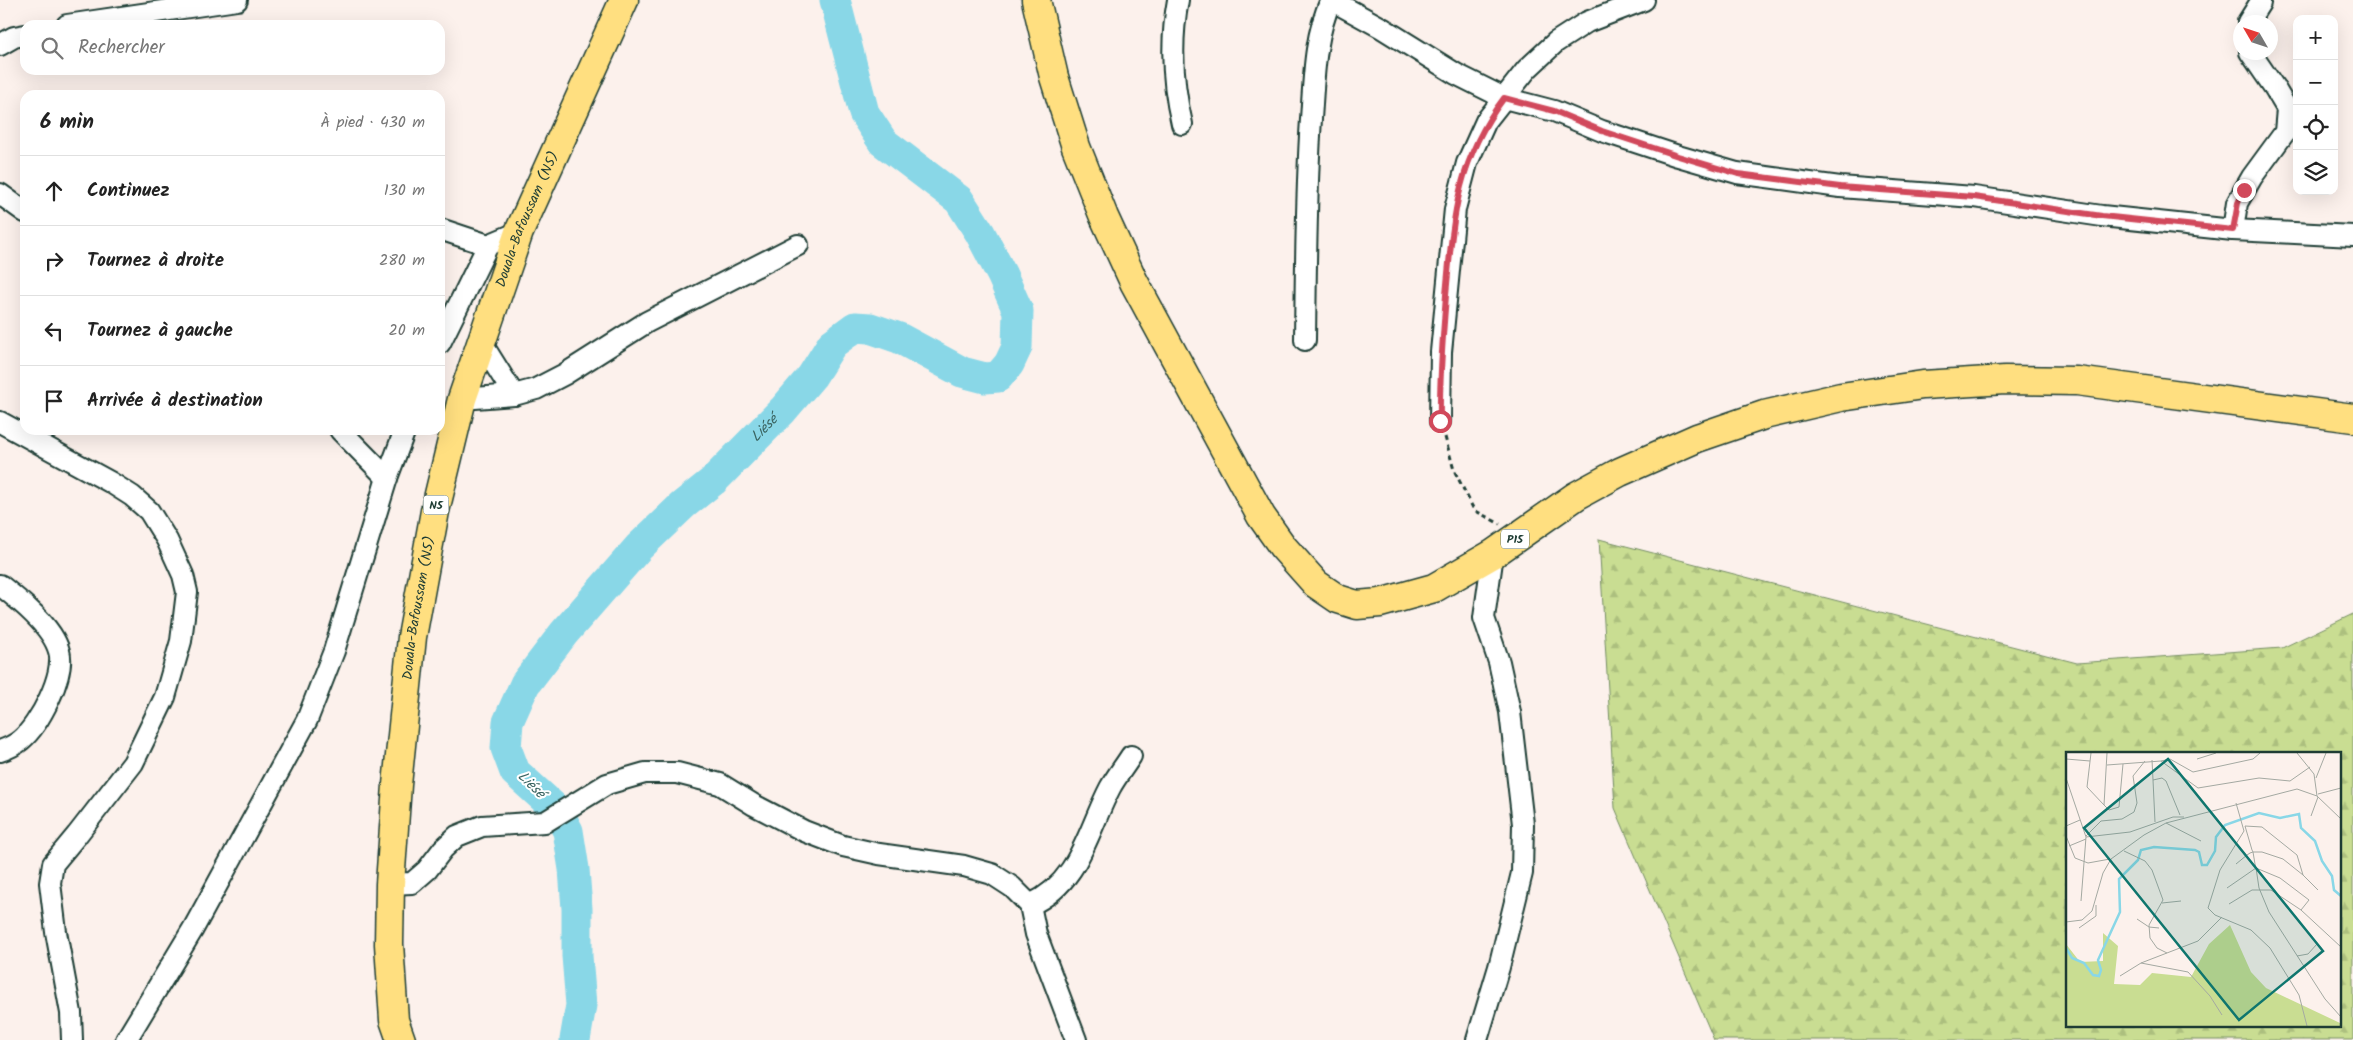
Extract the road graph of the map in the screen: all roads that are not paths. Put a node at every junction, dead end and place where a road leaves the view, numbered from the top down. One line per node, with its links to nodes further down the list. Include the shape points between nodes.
1 (237, 0): 9 (street)
2 (624, 0): 19 (main road, Douala-Bafoussam (N5) / N5)
3 (1036, 0): 36 (main road, P15, via 1054,77 1076,147 1104,217 1143,299 1261,516 1283,547 1316,584 1338,599 1357,605 1380,603 1434,588)
4 (1178, 0): 14 (street, via 1172,30 1172,65)
5 (1331, 0): 13 (street, via 1456,74); 24 (street, via 1321,24 1315,55 1306,223)
6 (1644, 0): 13 (street, via 1587,22 1556,42 1527,69)
7 (2260, 3): 8 (street)
8 (2252, 15)
9 (87, 20)
10 (20, 36): 11 (street)
11 (0, 45)
12 (2255, 60): 17 (street, via 2287,109 2285,132 2252,177 2238,203)
13 (1504, 98): 17 (street, via 1554,111 1602,131 1738,174 1840,187 1974,197 2102,216); 29 (street, via 1486,122 1467,163 1455,209 1441,352)
14 (1182, 124)
15 (0, 194): 16 (street)
16 (20, 208)
17 (2233, 230): 20 (street)
18 (445, 232): 21 (street)
19 (519, 232): 21 (street); 25 (main road, Douala-Bafoussam (N5) / N5)
20 (2353, 236)
21 (488, 245): 23 (street)
22 (798, 245): 26 (street, via 647,322 565,374 536,389)
23 (445, 334)
24 (1304, 340)
25 (481, 342): 26 (street); 27 (main road, Douala-Bafoussam (N5) / N5)
26 (514, 395): 27 (street)
27 (462, 399): 40 (main road, Douala-Bafoussam (N5) / N5, via 428,546 412,637)
28 (2353, 418): 36 (main road, P15, via 2077,381 2005,380 1923,385 1841,397 1764,415 1697,438 1620,472 1576,496)
29 (1440, 421)
30 (0, 422): 31 (street)
31 (20, 433)
32 (24, 435): 43 (street, via 110,482 149,511 183,575 187,592 181,641 161,705 133,763 53,864 50,884 71,1013)
33 (345, 435): 35 (street)
34 (403, 435): 35 (street)
35 (387, 478): 44 (street, via 334,651 307,720 193,930)
36 (1493, 554): 46 (street, via 1484,618 1499,662 1511,721 1523,824 1522,873)
37 (0, 585): 38 (street, via 49,632 59,651 60,671 37,719 21,740)
38 (0, 751)
39 (1131, 756): 41 (street, via 1110,788 1078,860 1061,883)
40 (390, 884): 41 (street, via 412,883 457,836 482,826 545,822 607,784 645,773 677,772 720,784 804,831 843,846 964,866 992,874 1012,887); 42 (main road, Douala-Bafoussam (N5) / N5, via 389,944)
41 (1030, 905): 45 (street, via 1036,934)
42 (394, 1033)
43 (72, 1040)
44 (126, 1040)
45 (1076, 1040)
46 (1477, 1040)

